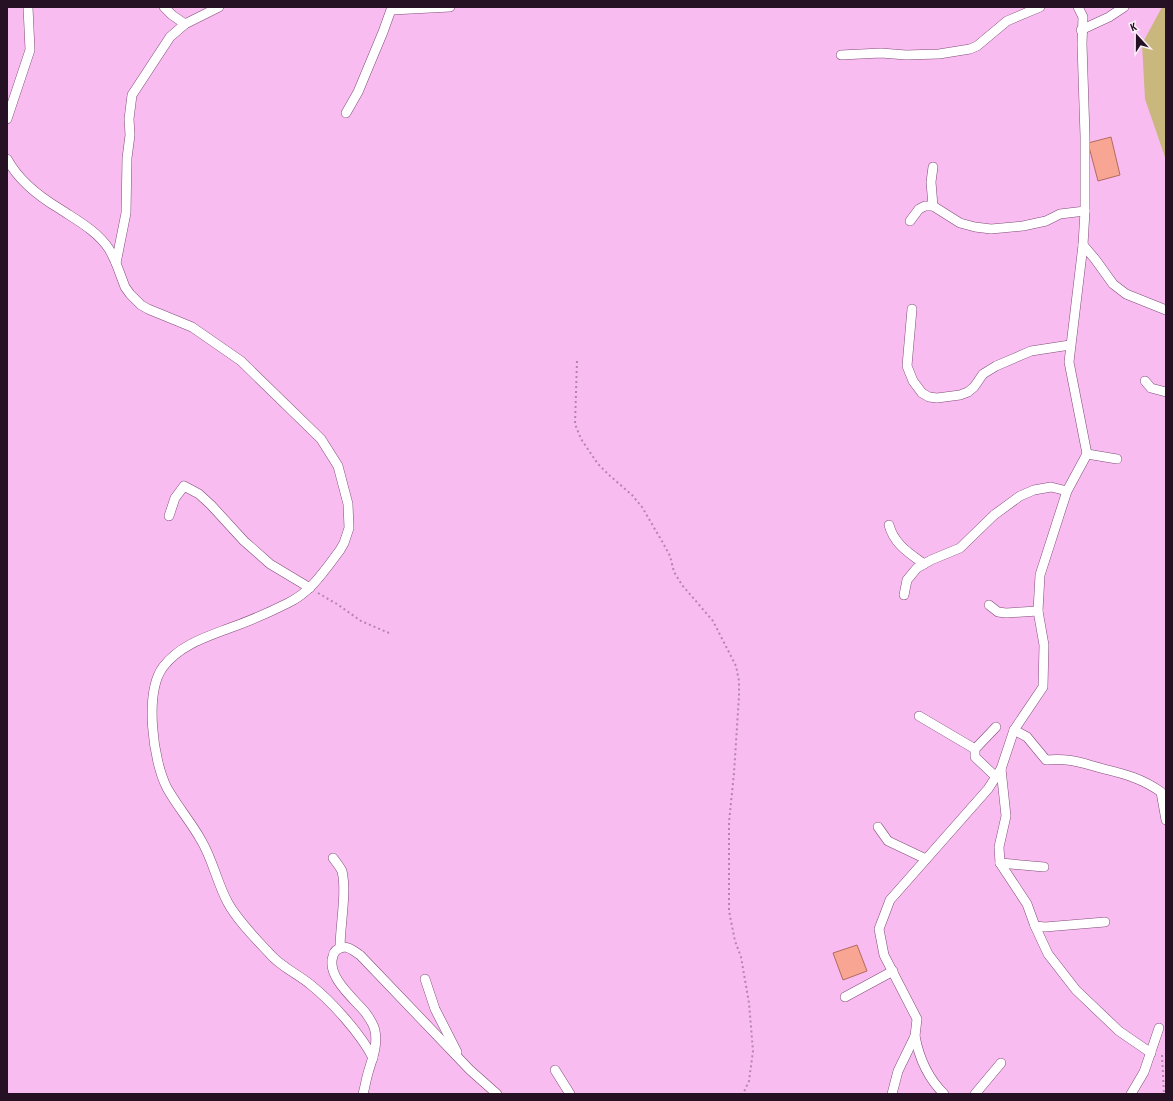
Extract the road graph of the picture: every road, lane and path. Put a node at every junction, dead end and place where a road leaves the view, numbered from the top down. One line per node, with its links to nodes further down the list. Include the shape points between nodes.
1 (28, 7): 13 (street, via 30,50)
2 (164, 7): 9 (street)
3 (219, 7): 9 (street)
4 (450, 7): 8 (street)
5 (1040, 7): 11 (street, via 1007,21 970,49 939,54 881,53)
6 (1078, 7): 10 (street, via 1083,17)
7 (1124, 7): 10 (street)
8 (392, 8): 12 (street, via 358,92)
9 (185, 24): 20 (street, via 170,36 132,95 126,213)
10 (1081, 30): 17 (street)
11 (840, 56)
12 (346, 113)
13 (7, 119)
14 (7, 159): 20 (street, via 13,170 34,192 74,217 99,238)
15 (932, 167): 16 (street)
16 (933, 206): 17 (street, via 960,223 991,228 1023,226 1046,221 1060,214); 18 (street, via 919,209)
17 (1085, 211): 19 (street)
18 (910, 221)
19 (1083, 246): 22 (street, via 1113,284 1126,294); 23 (street)
20 (116, 263): 33 (street, via 125,286 141,305 192,327 241,361 310,427 330,452 338,466 348,504 349,528 344,544)
21 (912, 309): 23 (street, via 907,366 913,381 922,393 929,397 960,395 968,392 982,374 996,366 1031,351)
22 (1166, 310)
23 (1070, 345): 27 (street, via 1069,362)
24 (577, 361): 66 (path, via 575,424 580,439 598,464 642,507 670,556 674,572 713,621 736,666 738,704 730,816 729,911 749,1003 753,1051)
25 (1145, 381): 26 (street, via 1151,388)
26 (1166, 392)
27 (1087, 454): 28 (street); 29 (street)
28 (1116, 459)
29 (1067, 491): 32 (street, via 1051,487 1020,496 994,515 960,548); 36 (street, via 1040,575)
30 (169, 516): 33 (street, via 175,498 184,486 199,494 270,564)
31 (889, 525): 32 (street, via 891,533 900,545)
32 (924, 564): 34 (street, via 907,580)
33 (310, 588): 37 (path, via 362,621); 59 (street, via 288,603 192,643 167,663 158,676 154,692 153,733 161,772 167,787 202,840 233,911 271,956 329,1001 366,1045)
34 (904, 595)
35 (989, 605): 36 (street, via 998,612 1006,613)
36 (1038, 611): 40 (street, via 1044,645 1043,687)
37 (389, 633)
38 (919, 716): 41 (street)
39 (996, 727): 41 (street)
40 (1014, 730): 42 (street); 43 (street, via 1027,737 1046,760 1076,760 1120,772 1149,784 1161,792)
41 (975, 749): 42 (street, via 975,757)
42 (998, 773): 46 (street, via 988,789); 47 (street, via 1006,816 999,847)
43 (1166, 820)
44 (878, 828): 46 (street, via 888,841)
45 (333, 858): 51 (street, via 341,871 343,886)
46 (926, 859): 52 (street, via 890,900 879,929 884,955)
47 (1000, 863): 48 (street); 50 (street, via 1028,904)
48 (1044, 867)
49 (1105, 922): 50 (street)
50 (1035, 926): 57 (street, via 1048,954 1076,990 1119,1031)
51 (340, 948): 59 (street, via 334,952 332,968 339,982 374,1026 376,1041); 61 (street, via 347,947 360,955)
52 (893, 971): 54 (street); 56 (street, via 917,1020)
53 (424, 980): 61 (street, via 435,1009)
54 (845, 997)
55 (1159, 1028): 57 (street)
56 (914, 1036): 67 (street, via 898,1071); 68 (street, via 923,1065)
57 (1151, 1053): 70 (street, via 1144,1072)
58 (1162, 1054): 71 (path)
59 (373, 1058): 63 (street)
60 (1001, 1063): 69 (street)
61 (463, 1064): 64 (street)
62 (555, 1070): 65 (street)
63 (363, 1094)
64 (496, 1094)
65 (570, 1094)
66 (743, 1094)
67 (892, 1094)
68 (944, 1094)
69 (975, 1094)
70 (1131, 1094)
71 (1164, 1094)

